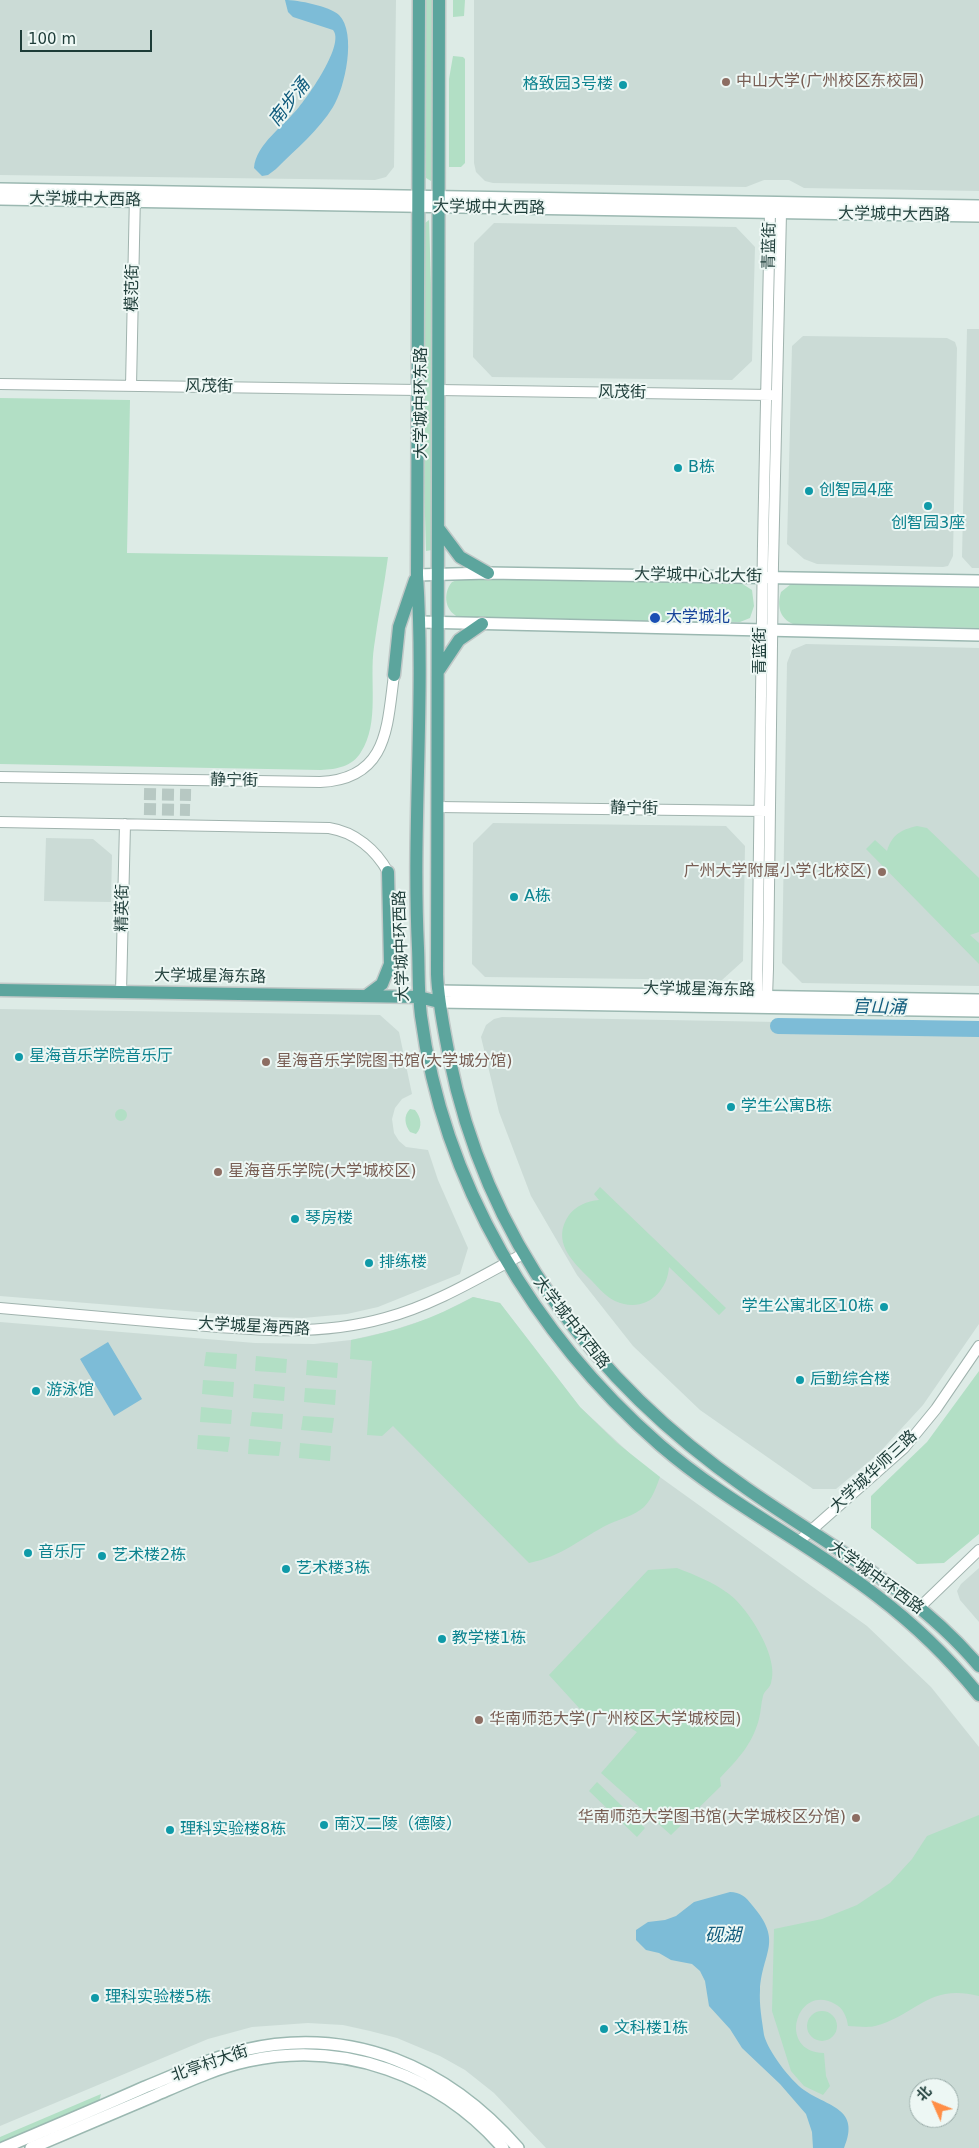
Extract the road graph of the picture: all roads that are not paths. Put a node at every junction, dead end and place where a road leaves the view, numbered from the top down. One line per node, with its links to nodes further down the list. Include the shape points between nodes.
1 (419, 0): 6 (main road, 大学城中环东路)
2 (439, 0): 7 (main road, 大学城中环东路)
3 (0, 189): 4 (main road, 大学城中大西路)
4 (134, 196): 5 (main road, 大学城中大西路); 6 (main road, 大学城中大西路); 12 (street, 模范街)
5 (0, 199)
6 (418, 201): 7 (main road, 大学城中大西路); 13 (main road, 大学城中环东路)
7 (438, 202): 9 (main road, 大学城中大西路); 14 (main road, 大学城中环东路)
8 (979, 206): 9 (main road, 大学城中大西路)
9 (776, 209): 10 (main road, 大学城中大西路); 15 (street, 青蓝街)
10 (979, 216)
11 (0, 384): 12 (street, 风茂街)
12 (131, 386): 13 (street, 风茂街)
13 (418, 390): 18 (main road, 大学城中环东路)
14 (438, 390): 15 (street, 风茂街); 16 (main road, 大学城中环东路)
15 (772, 396): 20 (street, 青蓝街)
16 (439, 526): 17 (main road, via 460,557); 19 (main road, 大学城中环东路)
17 (488, 573): 19 (main road, 大学城中心北大街); 20 (main road, 大学城中心北大街)
18 (417, 575): 19 (main road, 大学城中心北大街); 22 (main road, 大学城中环东路); 28 (main road, via 399,626)
19 (439, 575): 23 (main road, 大学城中环东路)
20 (767, 577): 21 (main road, 大学城中心北大街); 25 (street, 青蓝街)
21 (979, 581)
22 (420, 622): 23 (main road); 30 (main road, 大学城中环东路)
23 (438, 622): 24 (main road); 27 (main road, 大学城中环东路)
24 (482, 624): 25 (main road); 27 (main road, via 459,640)
25 (767, 629): 26 (main road); 32 (street, 青蓝街)
26 (979, 635)
27 (438, 672): 31 (main road, 大学城中环东路)
28 (394, 674): 29 (street, 静宁街, via 382,746 362,770 345,779 320,782)
29 (0, 776)
30 (416, 807): 39 (main road, 大学城中环西路)
31 (437, 807): 32 (street, 静宁街); 40 (main road, 大学城中环西路)
32 (766, 811): 41 (street, 青蓝街)
33 (0, 822): 34 (street)
34 (124, 824): 35 (street, via 336,829 365,844); 37 (street, 精英街)
35 (388, 872): 38 (main road, via 390,964 382,984)
36 (0, 990): 37 (main road, 大学城星海东路)
37 (121, 992): 38 (main road, 大学城星海东路)
38 (366, 996): 39 (main road, 大学城星海东路)
39 (419, 997): 40 (main road, 大学城星海东路); 46 (main road, 大学城中环西路, via 428,1056 448,1133 477,1206)
40 (438, 997): 41 (main road, 大学城星海东路); 43 (main road, 大学城星海东路); 45 (main road, 大学城中环西路, via 456,1087 471,1141 494,1199)
41 (762, 997): 42 (main road, 大学城星海东路); 43 (street, 青蓝街)
42 (979, 1000)
43 (762, 1008): 44 (main road, 大学城星海东路)
44 (979, 1011)
45 (523, 1254): 46 (street, 大学城星海西路); 47 (main road, 大学城中环西路)
46 (507, 1263): 48 (street, 大学城星海西路, via 416,1308 372,1322 323,1330 265,1331); 49 (main road, 大学城中环西路)
47 (557, 1306): 49 (main road); 51 (main road, 大学城中环西路, via 624,1385 673,1432 730,1477)
48 (0, 1308)
49 (543, 1318): 52 (main road, 大学城中环西路, via 610,1398 661,1446 737,1504)
50 (979, 1346): 51 (street, 大学城华师三路, via 936,1410 904,1448)
51 (812, 1530): 52 (street, 大学城华师三路); 54 (main road, 大学城中环西路, via 888,1581)
52 (798, 1542): 56 (main road, 大学城中环西路, via 864,1586 907,1620 943,1653)
53 (979, 1550): 54 (street)
54 (920, 1607): 55 (main road, 大学城中环西路)
55 (979, 1666)
56 (979, 1695)
57 (2, 2148): 60 (main road, 北亭村大街, via 209,2061 259,2047 296,2044 355,2048 417,2068 469,2099)
58 (31, 2148): 59 (main road, 北亭村大街, via 225,2067 260,2058 297,2055 353,2059 407,2076 462,2108)
59 (503, 2148)
60 (518, 2148)

